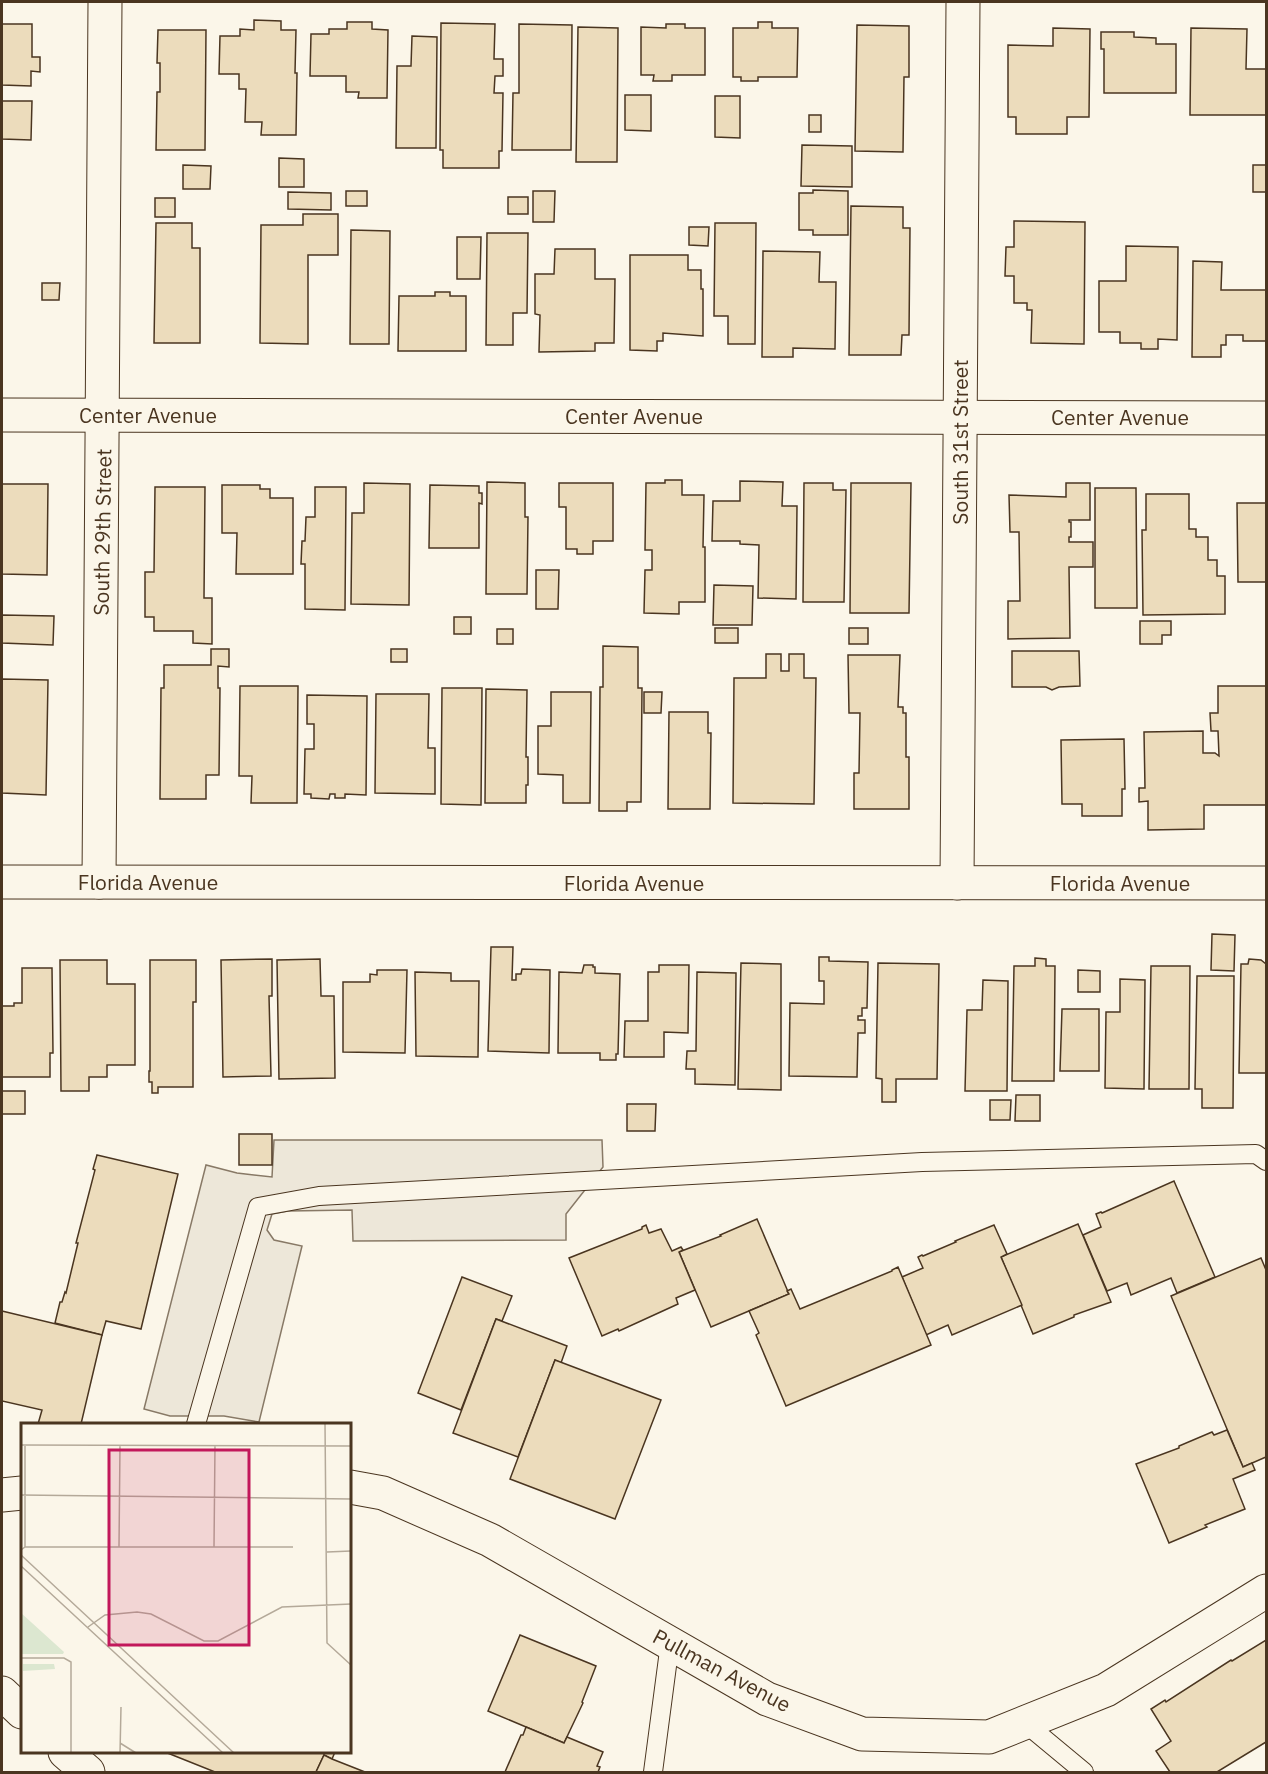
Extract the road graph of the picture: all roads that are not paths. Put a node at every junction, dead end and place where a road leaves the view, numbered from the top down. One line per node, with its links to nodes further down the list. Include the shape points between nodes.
1 (105, 2): 4 (street, South 29th Street)
2 (963, 2): 5 (street, South 31st Street)
3 (2, 415): 4 (street, Center Avenue)
4 (104, 415): 5 (street, Center Avenue); 8 (street, South 29th Street)
5 (960, 417): 6 (street, Center Avenue); 9 (street, South 31st Street)
6 (1266, 418)
7 (2, 882): 8 (street, Florida Avenue)
8 (99, 882): 9 (street, Florida Avenue)
9 (957, 883): 10 (street, Florida Avenue)
10 (1266, 883)
11 (1266, 1161): 12 (lane, via 1257,1154 922,1162 319,1196 258,1207)
12 (197, 1423)
13 (351, 1487): 17 (street, Pullman Avenue, via 382,1493 490,1540)
14 (21, 1493): 15 (street)
15 (2, 1495)
16 (1266, 1591): 20 (street, Pullman Avenue, via 1106,1690)
17 (670, 1643): 20 (street, Pullman Avenue, via 767,1699 862,1734 989,1737); 23 (lane)
18 (2, 1692): 19 (street)
19 (21, 1711)
20 (1025, 1723): 24 (lane)
21 (66, 1753): 22 (street)
22 (88, 1773)
23 (653, 1773)
24 (1084, 1773)

